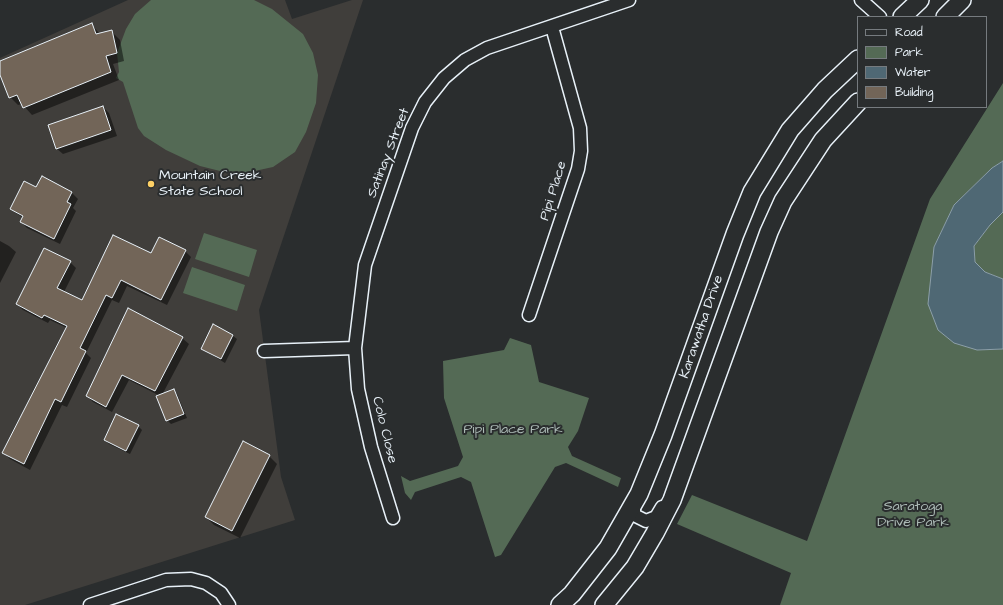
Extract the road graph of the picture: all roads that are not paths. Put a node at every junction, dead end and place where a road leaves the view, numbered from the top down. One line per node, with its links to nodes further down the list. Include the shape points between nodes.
1 (628, 0): 8 (street, Satinay Street)
2 (861, 0): 5 (street)
3 (920, 0): 6 (main road)
4 (962, 0): 7 (main road)
5 (879, 16)
6 (903, 16)
7 (946, 16)
8 (552, 27): 11 (street, Pipi Place, via 580,128 581,151 578,169); 12 (street, Satinay Street, via 487,48 465,60 444,78 425,102 412,128 365,265)
9 (857, 60): 15 (main road, Karawatha Drive, via 825,90 790,130 752,192 734,234 663,435)
10 (857, 103): 14 (main road, via 823,140 783,200 769,232)
11 (529, 315)
12 (355, 348): 13 (street); 16 (street, Colo Close, via 358,389 371,447)
13 (264, 351)
14 (686, 464): 15 (street, via 673,481 656,517 646,521 638,518 634,515); 20 (main road, via 655,533 635,567)
15 (634, 503): 19 (main road, Karawatha Drive, via 608,548 572,594)
16 (393, 518)
17 (90, 605): 18 (street, via 166,580 191,579 206,583 222,593)
18 (229, 605)
19 (560, 605)
20 (604, 605)

